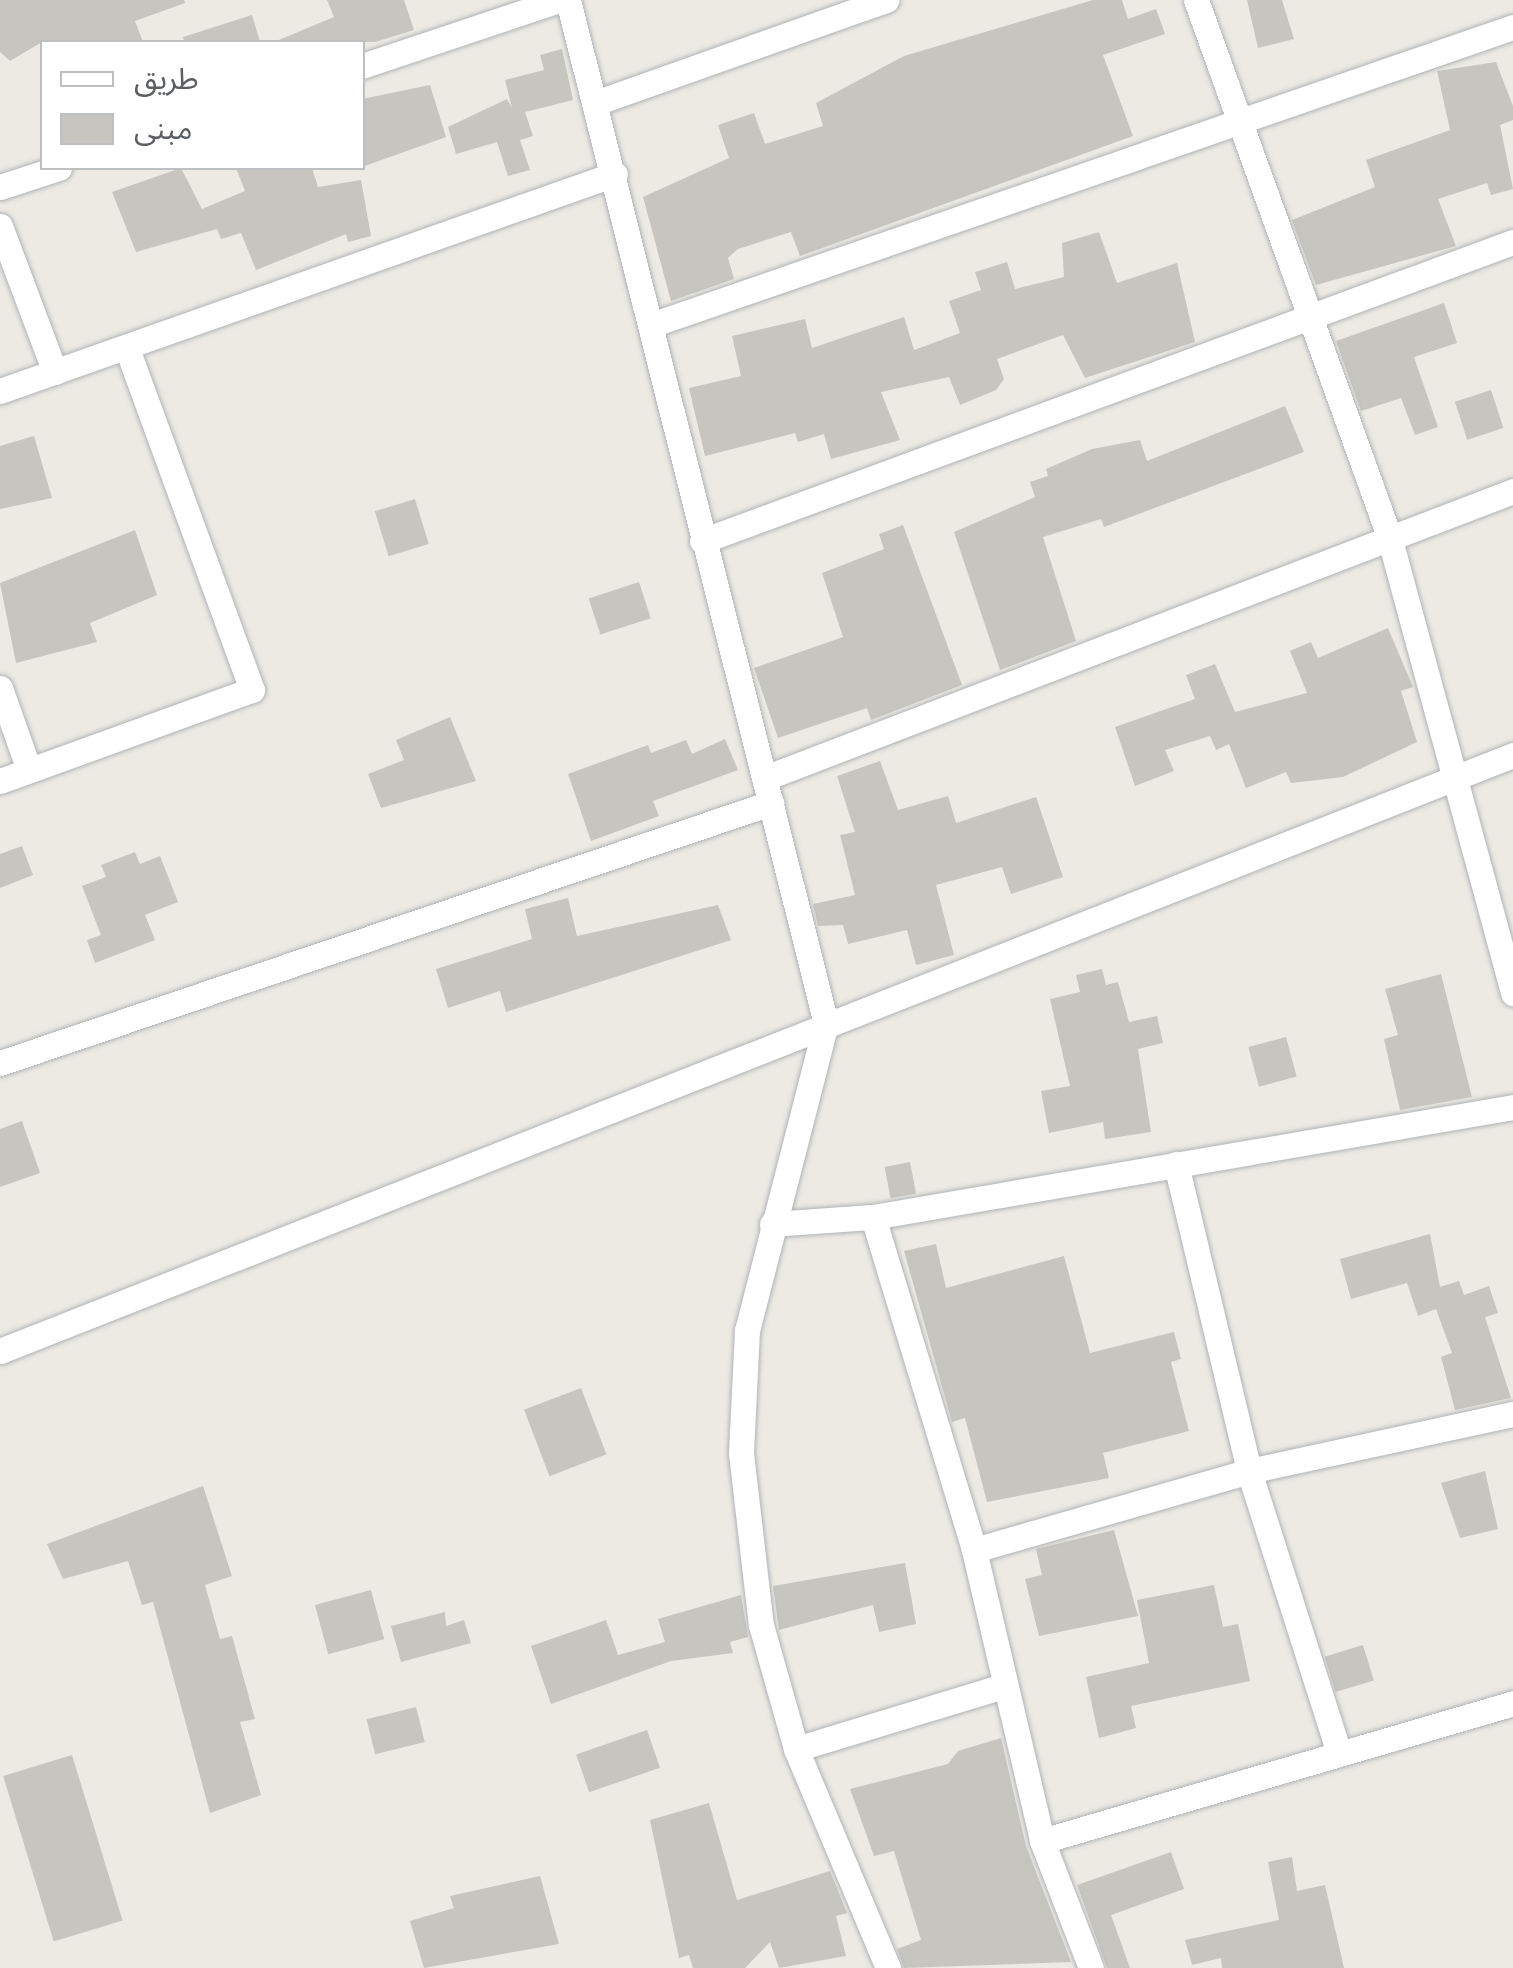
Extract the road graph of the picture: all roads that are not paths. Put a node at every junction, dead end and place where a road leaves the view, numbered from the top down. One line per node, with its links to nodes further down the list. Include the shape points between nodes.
1 (559, 0): 6 (street)
2 (568, 0): 7 (street)
3 (886, 0): 7 (street)
4 (1196, 0): 8 (street)
5 (1513, 27): 8 (street)
6 (365, 65)
7 (598, 102): 10 (street)
8 (1240, 114): 14 (street); 15 (street)
9 (53, 170): 11 (street)
10 (615, 174): 15 (street); 16 (street)
11 (0, 187)
12 (0, 226): 17 (street)
13 (1513, 242): 14 (street)
14 (1311, 311): 20 (street); 21 (street)
15 (650, 324): 21 (street)
16 (127, 348): 17 (street); 24 (street, via 252,690)
17 (55, 372): 18 (street)
18 (0, 391)
19 (1513, 490): 20 (street)
20 (1389, 536): 25 (street); 27 (street)
21 (702, 541): 27 (street)
22 (0, 688): 24 (street)
23 (1513, 755): 25 (street)
24 (29, 770): 26 (street)
25 (1460, 775): 28 (street); 30 (street)
26 (0, 781)
27 (768, 790): 30 (street); 31 (street)
28 (1507, 946): 29 (street)
29 (1513, 994)
30 (826, 1023): 35 (street); 36 (street)
31 (0, 1062)
32 (1513, 1108): 33 (street)
33 (1176, 1164): 34 (street); 38 (street)
34 (872, 1217): 35 (street); 39 (street)
35 (772, 1224): 42 (street, via 747,1330 740,1453 761,1625)
36 (1, 1349)
37 (1513, 1414): 38 (street)
38 (1250, 1471): 39 (street); 43 (street)
39 (974, 1550): 40 (street)
40 (1004, 1686): 42 (street); 44 (street)
41 (1513, 1703): 43 (street)
42 (796, 1749): 45 (street)
43 (1339, 1753): 44 (street)
44 (1042, 1841): 46 (street)
45 (888, 1968)
46 (1092, 1968)

